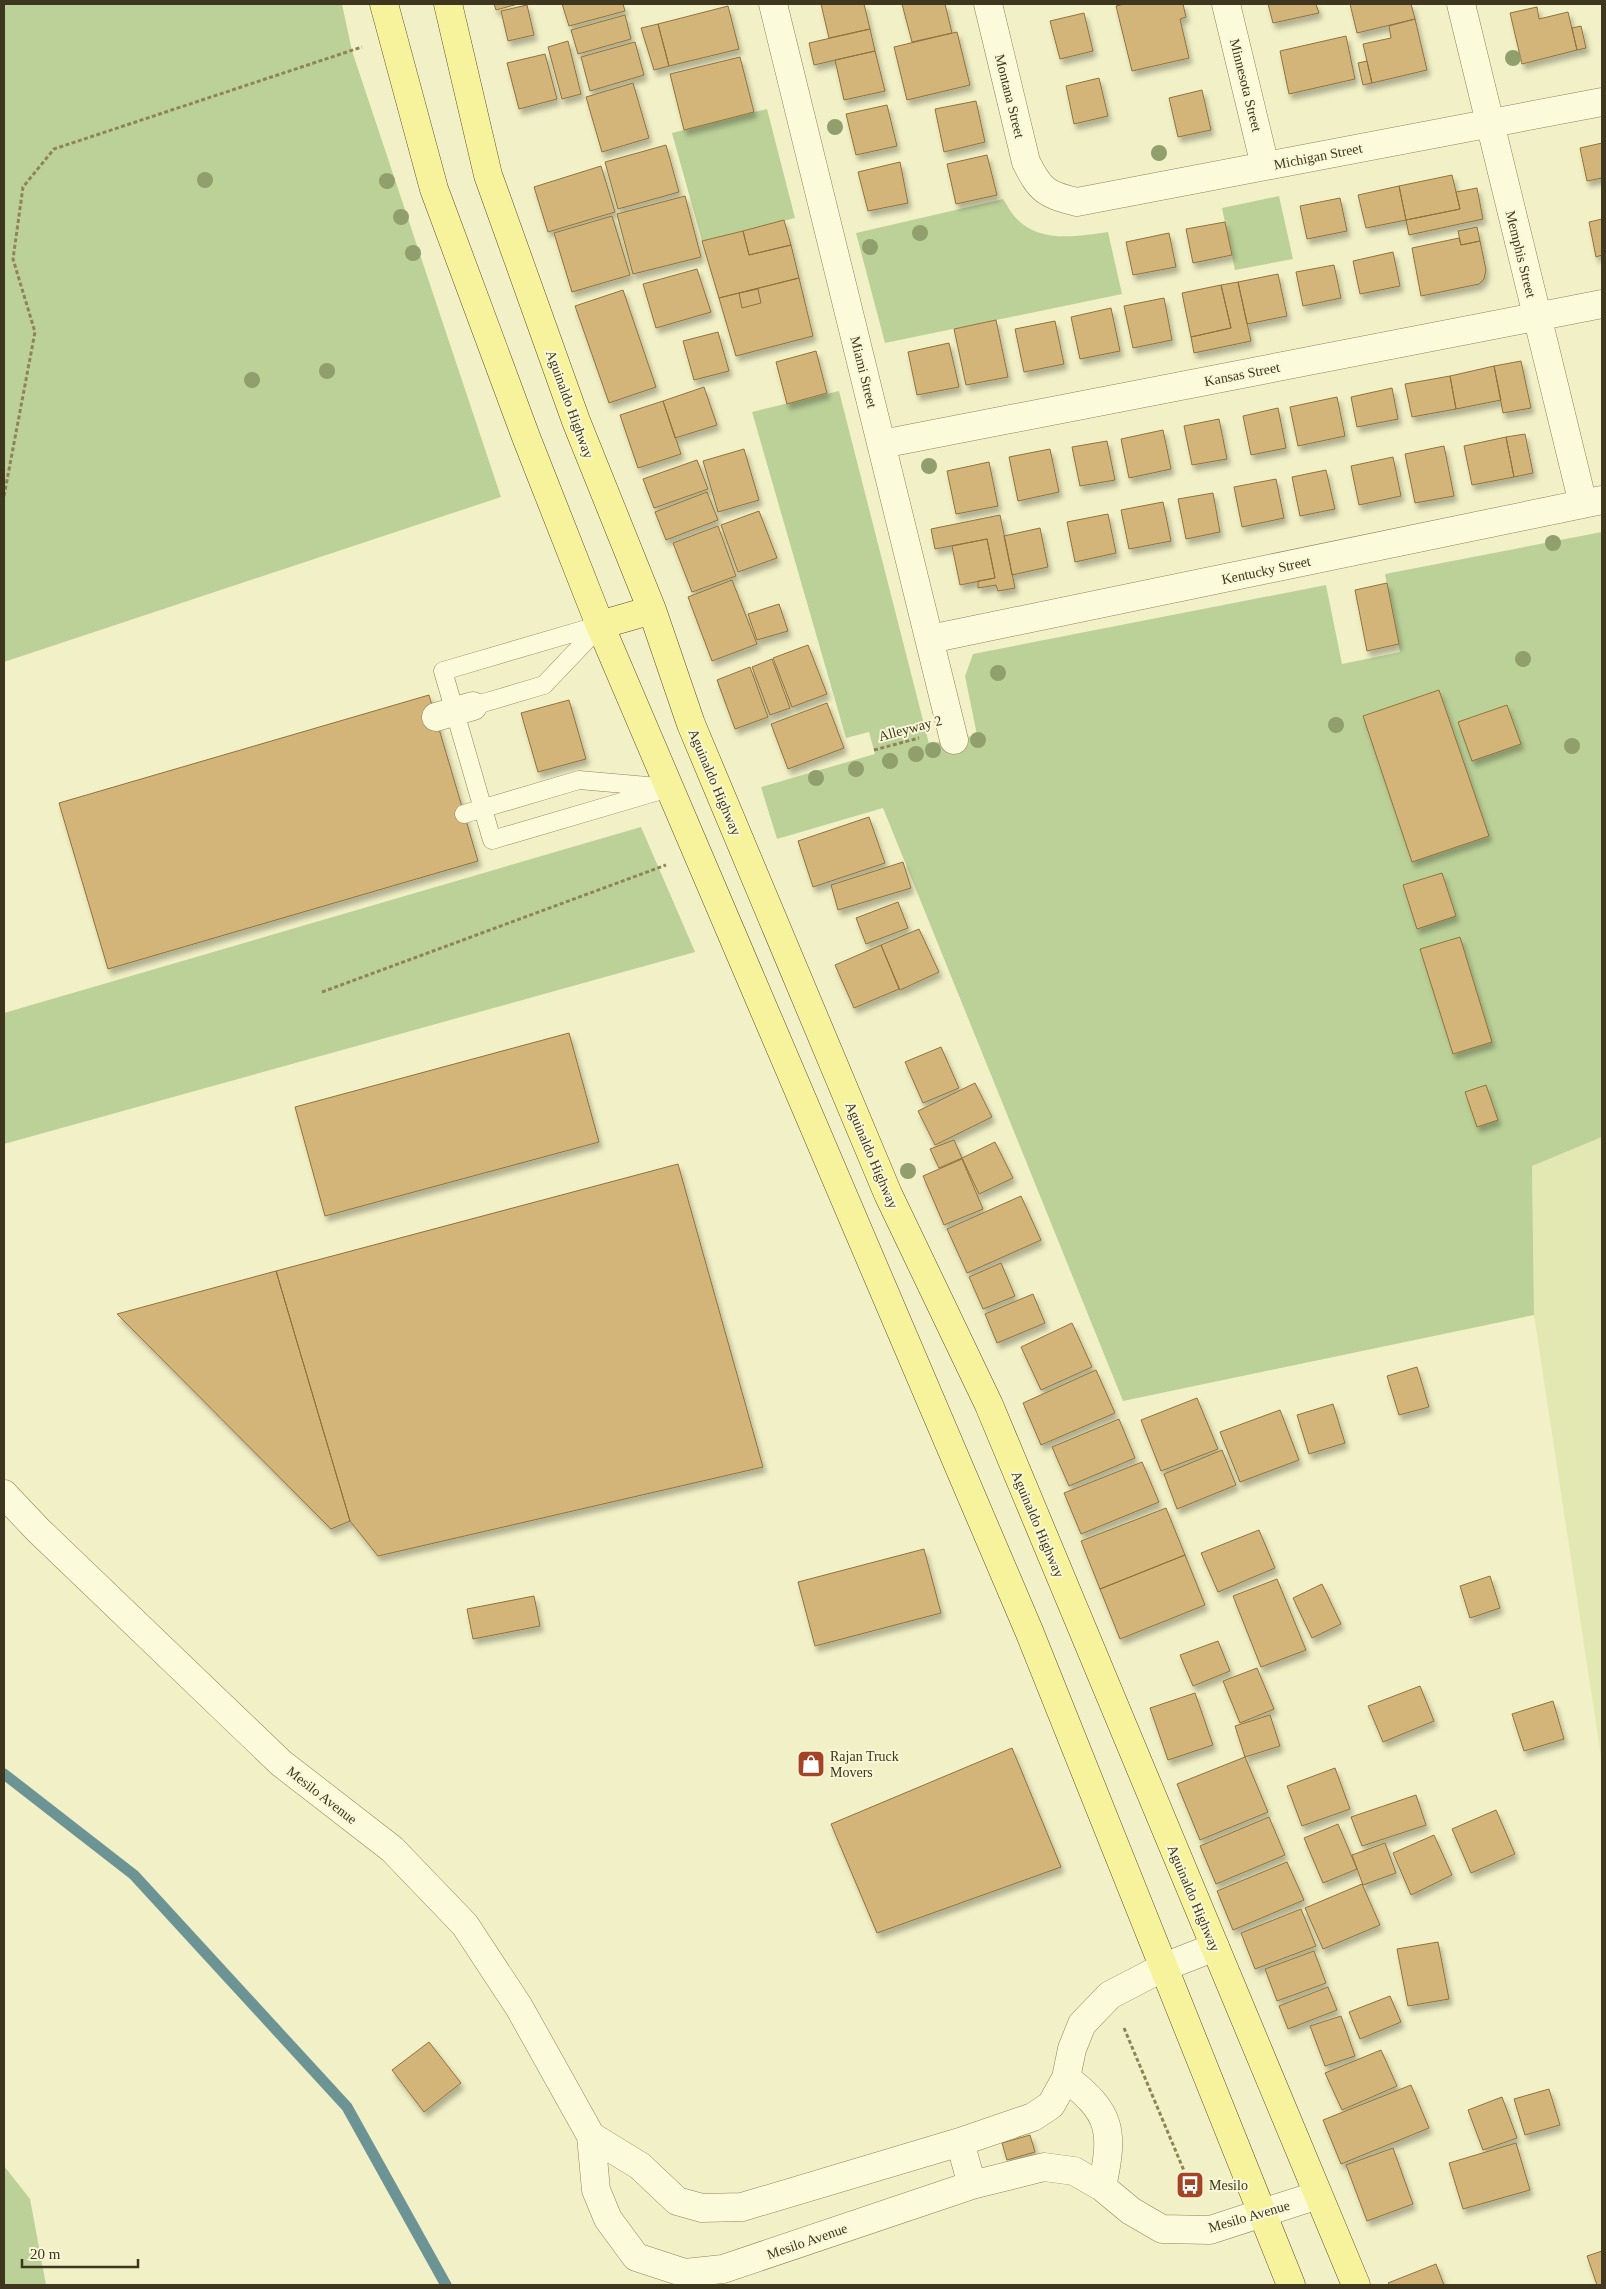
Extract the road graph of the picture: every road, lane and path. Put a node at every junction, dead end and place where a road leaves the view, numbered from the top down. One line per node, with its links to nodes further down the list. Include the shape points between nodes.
1 (384, 4): 7 (main road)
2 (448, 4): 17 (main road, Aguinaldo Highway, via 488,175 576,421)
3 (773, 4): 14 (street, Miami Street)
4 (988, 4): 11 (street, Montana Street, via 1026,162)
5 (1226, 4): 10 (street, Minnesota Street)
6 (1461, 4): 9 (street, Memphis Street)
7 (391, 36): 15 (path, via 54,149 23,187 13,259 35,332); 18 (main road, via 434,189)
8 (1602, 102): 9 (street, Michigan Street)
9 (1490, 124): 10 (street, Michigan Street); 13 (street, Memphis Street)
10 (1265, 166): 11 (street, Michigan Street, via 1076,202 1054,197)
11 (1038, 186)
12 (1602, 304): 13 (street, Kansas Street)
13 (1537, 316): 14 (street, Kansas Street); 16 (street, Memphis Street)
14 (882, 444): 19 (street, Miami Street)
15 (4, 496)
16 (1592, 502): 19 (street, Kentucky Street)
17 (652, 610): 18 (main road); 28 (main road, Aguinaldo Highway, via 691,724 853,1112 888,1194 989,1405)
18 (600, 625): 20 (lane, via 544,685); 20 (lane, via 443,671); 23 (main road)
19 (930, 639): 21 (street, Miami Street)
20 (454, 711): 23 (lane, via 492,840)
21 (953, 734): 22 (path, Alleyway 2)
22 (874, 750)
23 (669, 788): 24 (lane, via 579,780); 25 (main road)
24 (464, 814)
25 (696, 850): 26 (path, via 659,868); 29 (main road, via 1029,1631)
26 (322, 992)
27 (4, 1494): 32 (street, Mesilo Avenue, via 281,1763 392,1849 465,1925 520,2007)
28 (1215, 1947): 29 (street); 37 (main road, Aguinaldo Highway)
29 (1164, 1966): 31 (street, via 1110,1995 1082,2024 1072,2048); 38 (main road)
30 (1123, 2026): 34 (path)
31 (1066, 2078): 33 (street, via 1051,2105 1033,2117); 36 (street, via 1089,2095 1106,2118 1109,2154)
32 (590, 2136): 33 (street, via 640,2166 678,2201 702,2208 742,2207); 35 (street, Mesilo Avenue, via 596,2190 608,2218 636,2257 685,2273 723,2269)
33 (960, 2142): 35 (street)
34 (1190, 2185)
35 (972, 2186): 36 (street, Mesilo Avenue, via 1044,2167 1074,2171)
36 (1102, 2186): 38 (street, Mesilo Avenue, via 1131,2211 1162,2229 1210,2230)
37 (1318, 2195): 38 (street, Mesilo Avenue); 40 (main road, Aguinaldo Highway)
38 (1262, 2214): 39 (main road)
39 (1291, 2285)
40 (1356, 2285)

